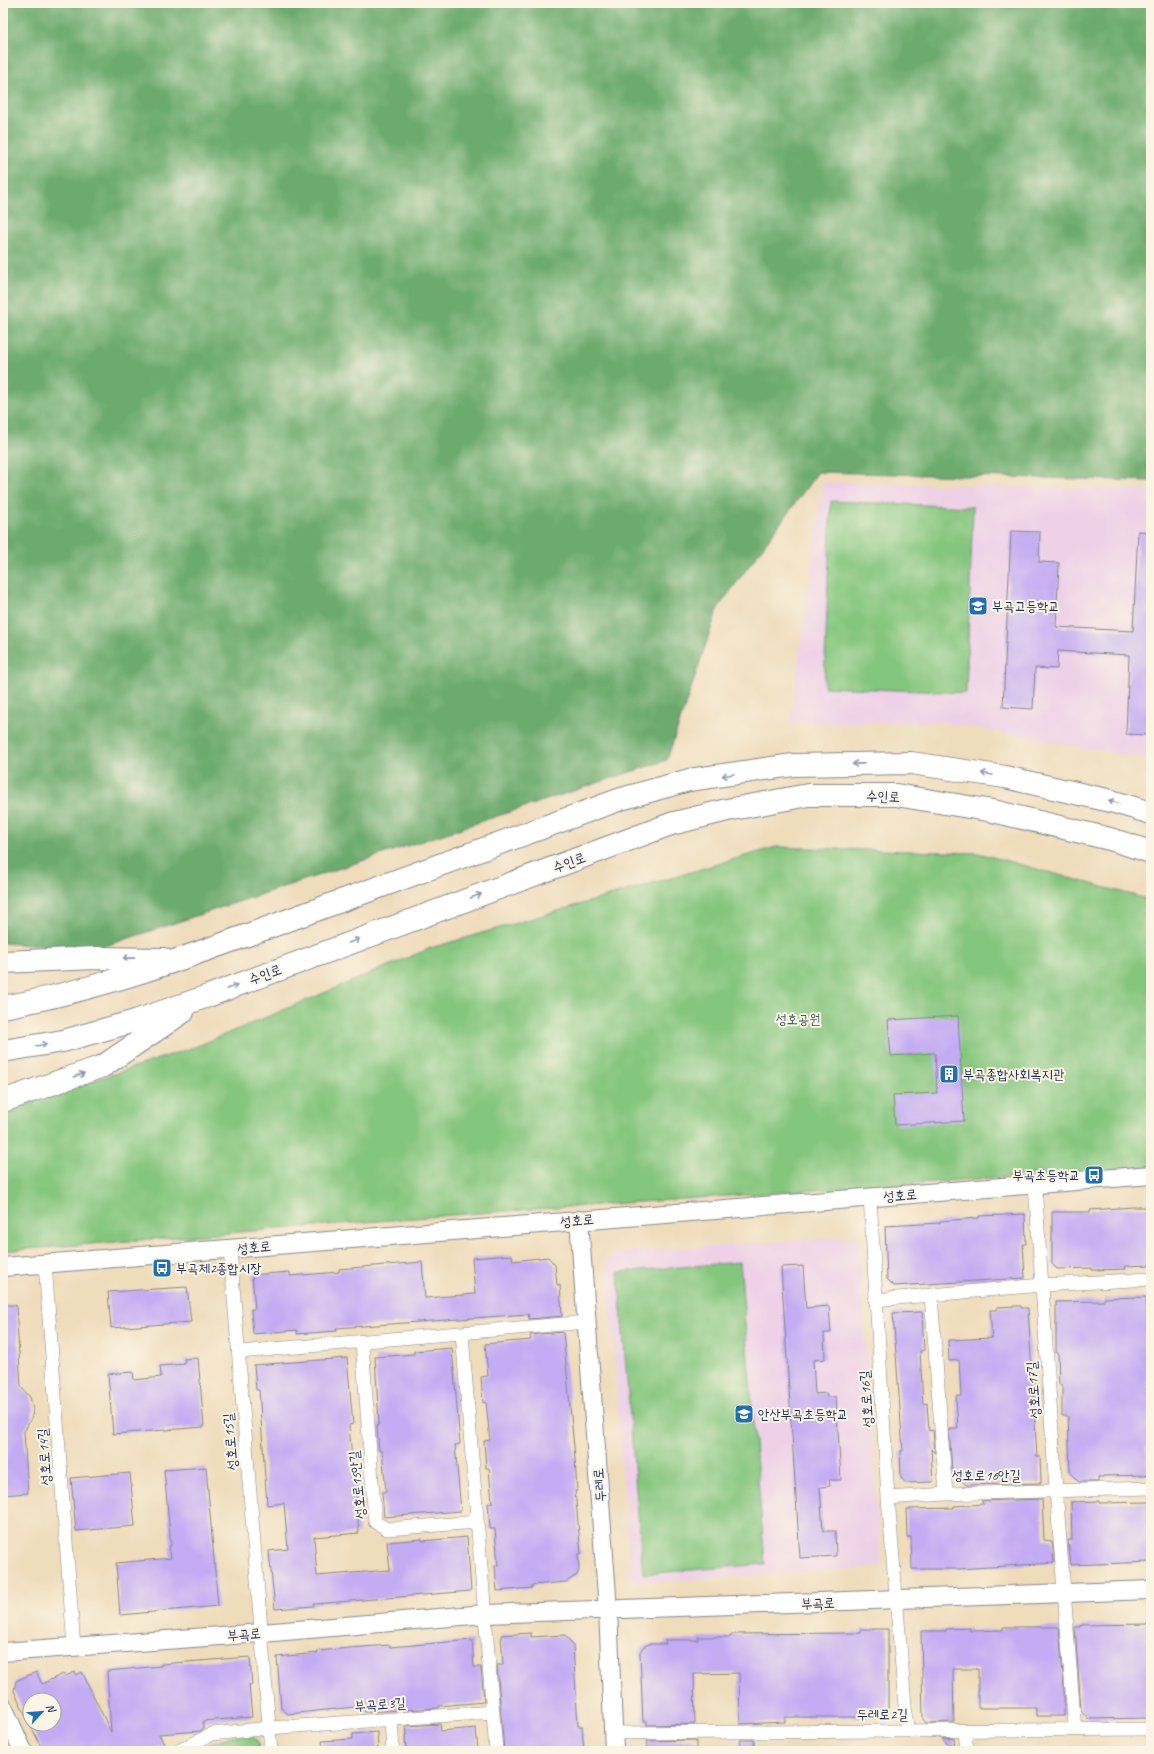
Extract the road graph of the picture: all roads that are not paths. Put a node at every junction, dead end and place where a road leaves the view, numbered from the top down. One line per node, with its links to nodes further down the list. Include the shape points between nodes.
1 (1151, 813): 3 (highway, one-way to 3, via 1111,801 1005,777 911,763 793,765 689,780 622,800)
2 (1151, 852): 5 (highway, 수인로, one-way to 2, via 671,824 808,794 896,795 993,811 1110,839)
3 (182, 959): 4 (highway, one-way to 4, via 96,958); 6 (highway, via 98,986 35,1002)
4 (3, 962)
5 (208, 996): 7 (highway, 수인로, one-way to 5, via 63,1041); 8 (highway, one-way to 5, via 103,1066)
6 (3, 1007)
7 (3, 1051)
8 (3, 1101)
9 (1151, 1175): 10 (street, 성호로)
10 (1035, 1185): 11 (street, 성호로); 17 (street, 성호로17길)
11 (870, 1197): 12 (street, 성호로); 19 (street, 성호로16길)
12 (579, 1220): 13 (street, 성호로); 20 (street, 두레로)
13 (230, 1249): 14 (street, 성호로); 23 (street, 성호로15길)
14 (45, 1264): 15 (street, 성호로); 35 (street, 성호로14길)
15 (3, 1267)
16 (1151, 1278): 17 (street)
17 (1042, 1285): 18 (street); 25 (street, 성호로17길)
18 (930, 1295): 19 (street); 26 (street, 성호로16안길)
19 (875, 1300): 27 (street, 성호로16길)
20 (587, 1322): 21 (street); 32 (street, 두레로)
21 (462, 1334): 22 (street); 28 (street)
22 (362, 1342): 23 (street); 28 (street, 성호로15안길, via 375,1522 387,1529)
23 (239, 1352): 34 (street, 성호로15길)
24 (1151, 1488): 25 (street, 성호로16안길)
25 (1056, 1490): 26 (street, 성호로16안길); 30 (street, 성호로17길)
26 (946, 1494): 27 (street)
27 (888, 1498): 31 (street, 성호로16길)
28 (477, 1522): 33 (street)
29 (1151, 1590): 30 (street, 부곡로)
30 (1065, 1594): 31 (street, 부곡로); 43 (street, 성호로17길)
31 (897, 1600): 32 (street, 부곡로); 42 (street, 성호로16길)
32 (608, 1609): 33 (street, 부곡로); 45 (street, 두레로)
33 (485, 1614): 34 (street, 부곡로); 38 (street)
34 (262, 1633): 35 (street, 부곡로); 40 (street)
35 (74, 1647): 36 (street, 부곡로)
36 (3, 1652)
37 (3, 1707): 46 (street)
38 (493, 1712): 39 (street, 부곡로3길); 50 (street)
39 (391, 1720): 40 (street, 부곡로3길); 49 (street)
40 (269, 1728): 47 (street, 부곡로3길, via 212,1734); 48 (street)
41 (1151, 1729): 43 (street, 두레로2길)
42 (907, 1730): 44 (street, 두레로2길); 45 (street, 두레로2길)
43 (1075, 1730): 44 (street, 두레로2길)
44 (965, 1731): 52 (street)
45 (613, 1733): 51 (street, 두레로)
46 (23, 1751)
47 (178, 1751)
48 (271, 1751)
49 (393, 1751)
50 (496, 1751)
51 (614, 1751)
52 (966, 1751)

